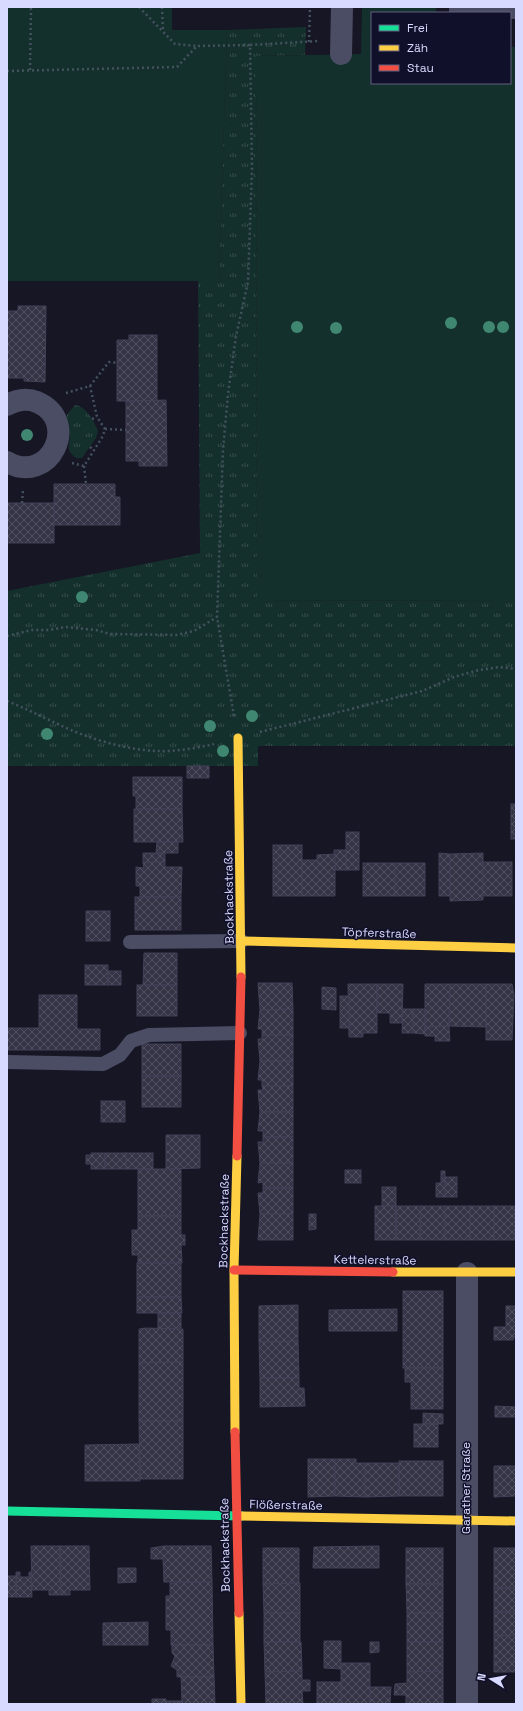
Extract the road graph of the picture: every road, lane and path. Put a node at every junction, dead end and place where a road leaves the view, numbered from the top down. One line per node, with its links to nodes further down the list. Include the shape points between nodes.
1 (31, 7): 13 (path)
2 (139, 7): 8 (path)
3 (162, 7): 8 (path)
4 (310, 7): 9 (path)
5 (342, 7): 12 (street)
6 (456, 7): 7 (lane, via 456,11)
7 (516, 12)
8 (163, 31): 11 (path, via 175,44)
9 (309, 42): 10 (path); 12 (path)
10 (250, 45): 11 (path); 29 (path, via 252,168 249,275 228,394 223,450)
11 (197, 46): 13 (path, via 177,67)
12 (341, 47)
13 (30, 70): 14 (path)
14 (7, 71)
15 (117, 363): 16 (path, via 109,362)
16 (90, 386): 17 (path, via 75,389); 19 (path)
17 (42, 404): 18 (street, via 22,400); 25 (street, via 50,411 58,430 58,440)
18 (7, 406)
19 (97, 417): 20 (path); 21 (path)
20 (92, 419)
21 (104, 430): 22 (path); 24 (path)
22 (126, 430)
23 (90, 447): 24 (path)
24 (94, 450): 27 (path)
25 (48, 459): 26 (street, via 26,468); 27 (path)
26 (7, 462)
27 (84, 466): 28 (path)
28 (86, 484)
29 (217, 618): 30 (path, via 194,631 176,635 110,634 65,627 32,630); 33 (path)
30 (7, 636)
31 (516, 669): 33 (path, via 499,667 479,670 454,677 422,691)
32 (7, 701): 33 (path, via 89,737 157,751 198,748)
33 (238, 738): 34 (street, Bockhackstraße)
34 (242, 941): 35 (lane); 36 (street, Töpferstraße); 37 (street, Bockhackstraße)
35 (130, 942)
36 (516, 948)
37 (240, 1033): 38 (lane, via 149,1035 131,1041 120,1055 103,1064); 39 (street, Bockhackstraße)
38 (7, 1062)
39 (234, 1270): 41 (street, Kettelerstraße); 43 (street, Bockhackstraße)
40 (516, 1272): 41 (street, Kettelerstraße)
41 (467, 1273): 44 (street, Garather Straße)
42 (7, 1511): 43 (street, Flößerstraße)
43 (236, 1516): 44 (street, Flößerstraße); 46 (street, Bockhackstraße)
44 (466, 1521): 45 (street, Flößerstraße); 47 (street, Garather Straße)
45 (516, 1521)
46 (241, 1704)
47 (467, 1704)

